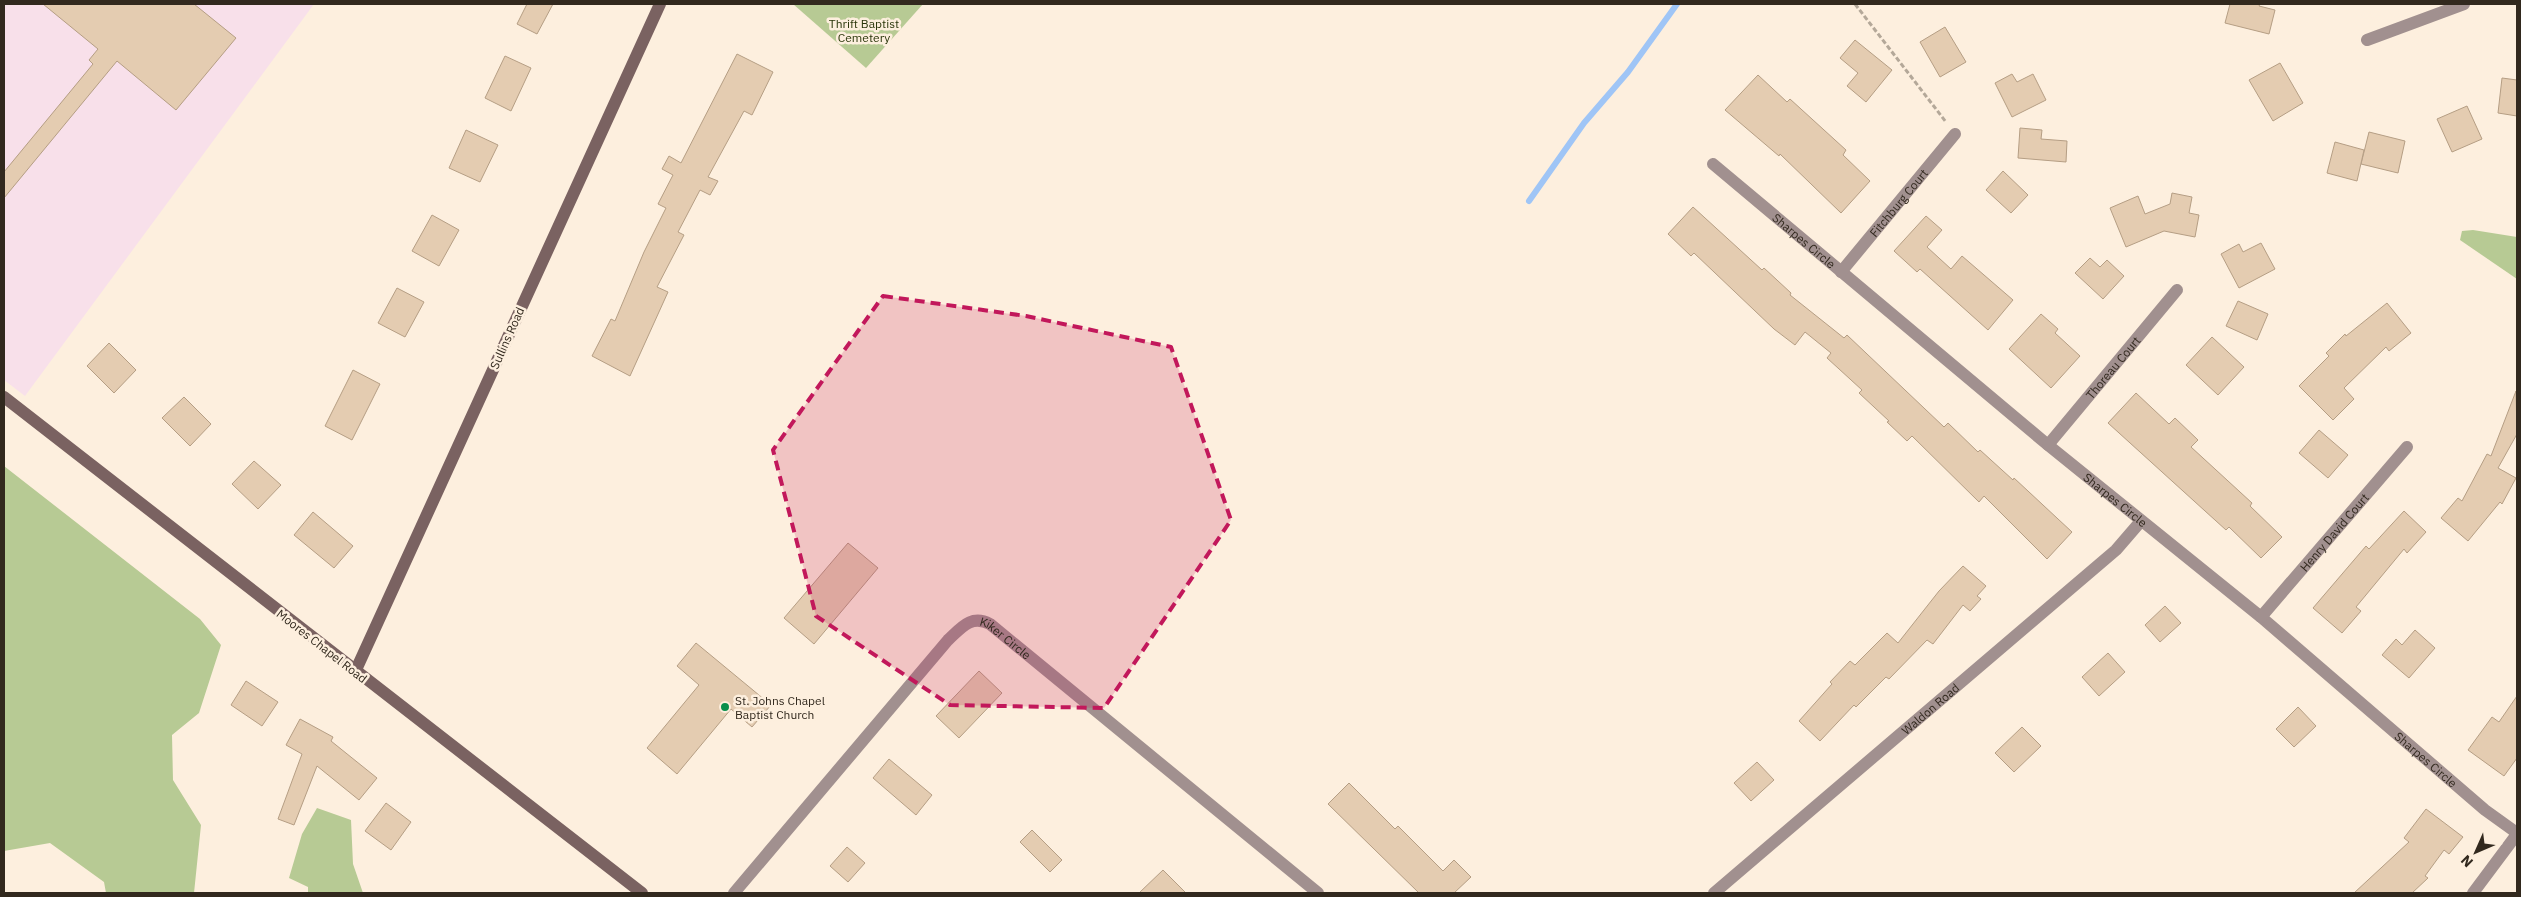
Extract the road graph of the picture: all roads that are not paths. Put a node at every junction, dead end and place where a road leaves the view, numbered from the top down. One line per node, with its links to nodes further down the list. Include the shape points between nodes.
1 (660, 4): 13 (main road, Sullins Road)
2 (2464, 4): 3 (street)
3 (2367, 40)
4 (1955, 134): 6 (street, Fitchburg Court)
5 (1713, 164): 6 (street, Sharpes Circle)
6 (1841, 272): 9 (street, Sharpes Circle)
7 (2177, 290): 9 (street, Thoreau Court)
8 (4, 397): 13 (main road, Moores Chapel Road)
9 (2048, 445): 11 (street, Sharpes Circle)
10 (2407, 448): 12 (street, Henry David Court)
11 (2141, 521): 12 (street, Sharpes Circle); 18 (street, Waldon Road, via 2116,550)
12 (2261, 616): 14 (street, Sharpes Circle)
13 (355, 672): 15 (main road, Moores Chapel Road)
14 (2517, 834): 19 (street)
15 (642, 893)
16 (734, 893): 17 (street, Kiker Circle, via 948,640 968,621 977,619 990,624)
17 (1318, 893)
18 (1714, 893)
19 (2473, 893)

